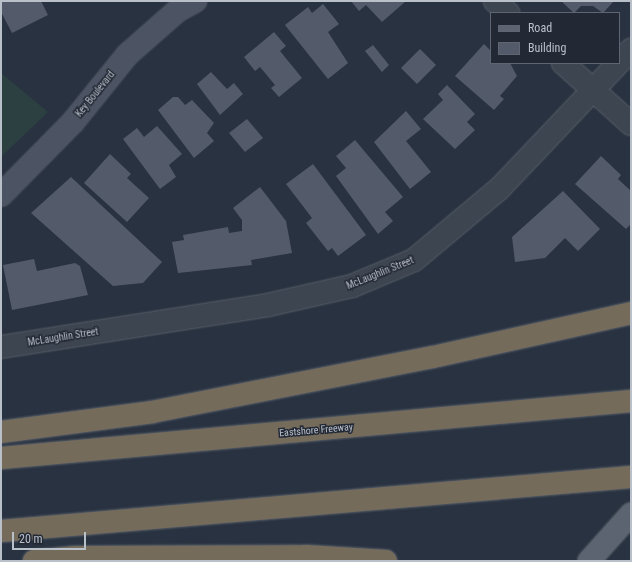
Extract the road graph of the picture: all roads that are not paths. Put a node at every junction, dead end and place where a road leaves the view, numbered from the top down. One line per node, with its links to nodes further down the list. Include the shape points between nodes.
1 (195, 1): 10 (street, Key Boulevard, via 177,11 127,55 73,122)
2 (495, 1): 3 (street)
3 (507, 12)
4 (631, 50): 5 (street, McLaughlin Street)
5 (620, 62)
6 (564, 64): 8 (street)
7 (618, 64): 8 (street, McLaughlin Street)
8 (594, 91): 9 (street); 12 (street, McLaughlin Street, via 499,189 414,260 352,286 268,304)
9 (631, 124)
10 (1, 195)
11 (631, 313): 14 (highway, via 433,357 152,412)
12 (1, 347)
13 (631, 401): 15 (highway, Eastshore Freeway)
14 (1, 432)
15 (1, 458)
16 (631, 477): 18 (highway)
17 (631, 514): 21 (main road)
18 (1, 531)
19 (34, 561): 20 (highway, via 76,557 282,556)
20 (386, 561)
21 (589, 561)

